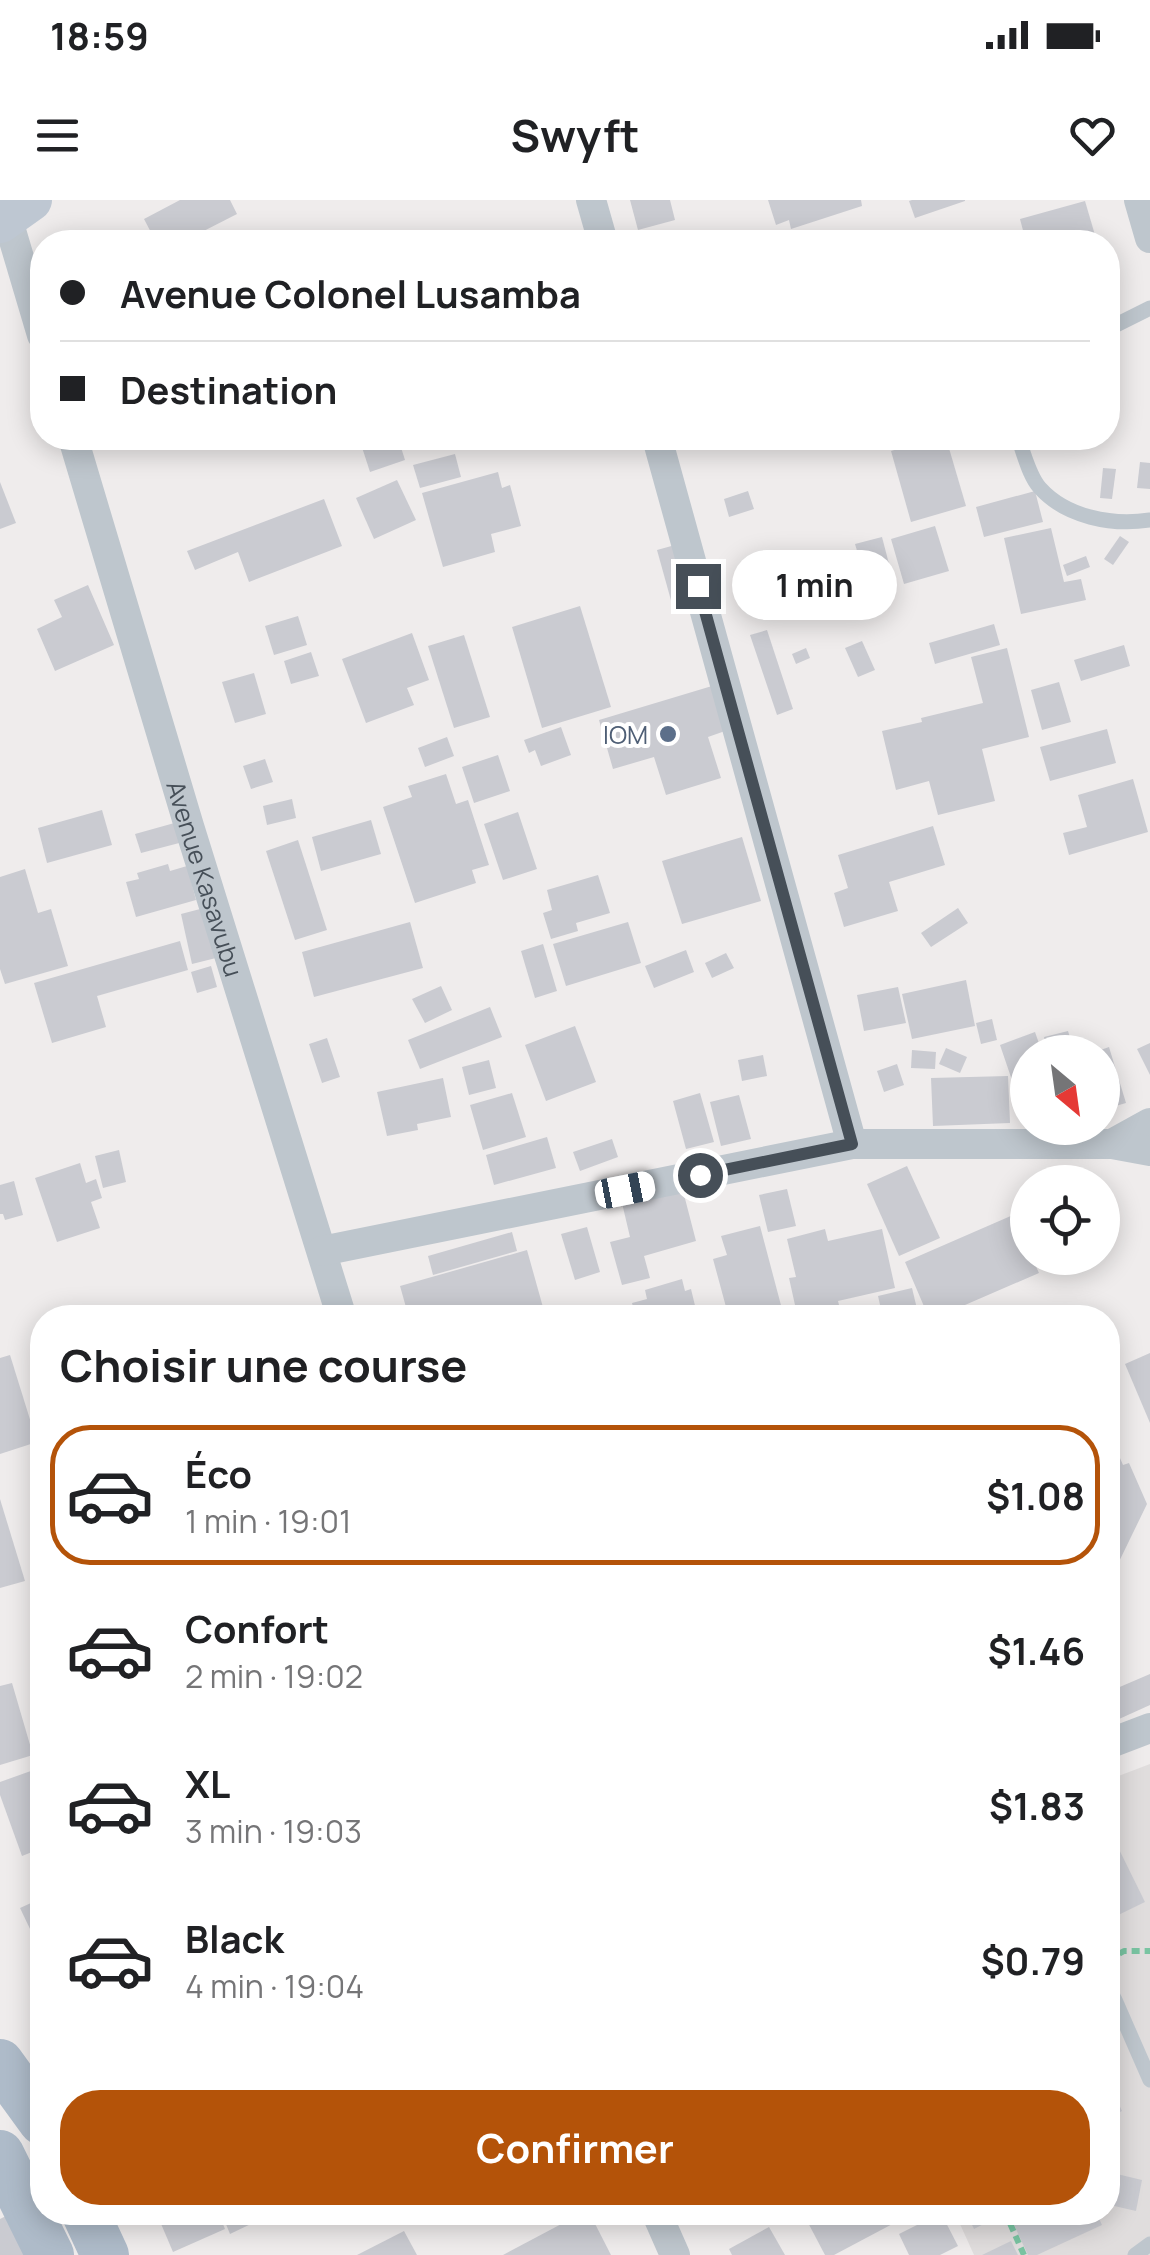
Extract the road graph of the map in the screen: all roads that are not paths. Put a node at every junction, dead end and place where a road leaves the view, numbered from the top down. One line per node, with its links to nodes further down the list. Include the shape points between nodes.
1 (591, 200): 4 (street)
2 (1139, 200): 5 (street)
3 (13, 213): 6 (street)
4 (600, 230)
5 (1150, 238)
6 (30, 285)
7 (1150, 308): 8 (lane)
8 (1120, 324)
9 (77, 450): 19 (street, Avenue Kasavubu)
10 (660, 450): 15 (street)
11 (1023, 450): 12 (lane, via 1038,486 1066,510 1116,522)
12 (1150, 520)
13 (1150, 1123): 14 (street)
14 (1120, 1140)
15 (852, 1144): 16 (street); 19 (street)
16 (1010, 1144)
17 (1117, 1145): 18 (street)
18 (1150, 1152)
19 (322, 1252): 20 (street, Avenue Kasavubu)
20 (338, 1305)
21 (1150, 1728): 22 (street)
22 (1120, 1739)
23 (1120, 2014): 25 (lane)
24 (0, 2063): 26 (main road)
25 (1150, 2080)
26 (30, 2105)
27 (30, 2127): 28 (street)
28 (0, 2139)
29 (0, 2154): 30 (main road)
30 (30, 2215)
31 (35, 2225): 35 (main road)
32 (91, 2225): 36 (main road)
33 (662, 2225): 37 (street)
34 (1150, 2244): 38 (lane)
35 (50, 2255)
36 (105, 2255)
37 (675, 2255)
38 (1136, 2255)

